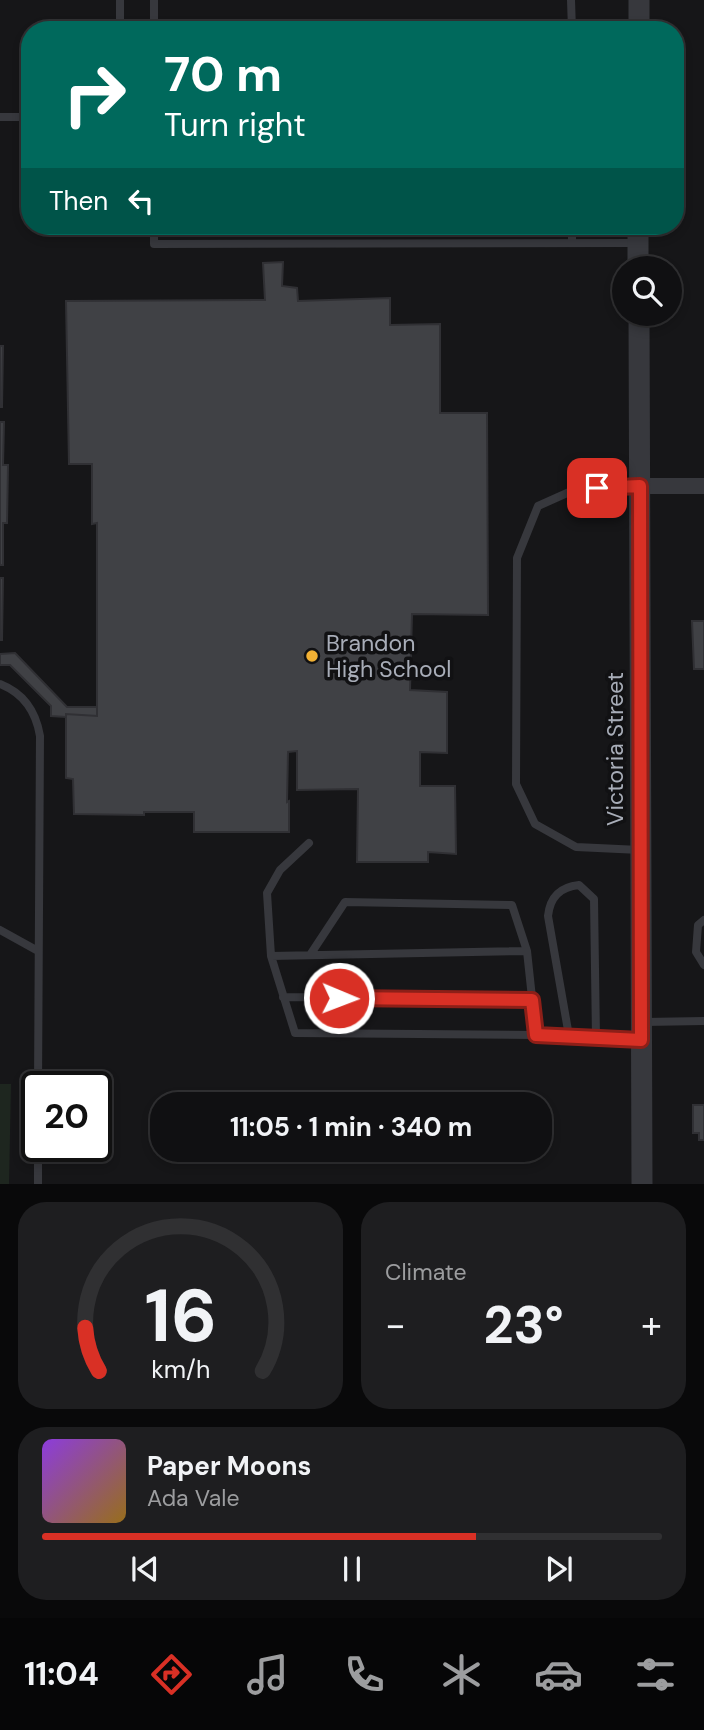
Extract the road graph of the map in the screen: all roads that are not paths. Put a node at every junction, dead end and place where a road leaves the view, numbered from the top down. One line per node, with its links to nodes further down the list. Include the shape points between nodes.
1 (120, 0): 5 (lane)
2 (154, 0): 6 (lane)
3 (572, 0): 7 (lane)
4 (639, 0): 8 (street)
5 (120, 21)
6 (154, 21)
7 (572, 21)
8 (639, 21)
9 (0, 117): 10 (lane)
10 (21, 117)
11 (154, 235): 15 (lane, via 154,244)
12 (572, 235): 15 (lane)
13 (631, 235): 15 (lane)
14 (638, 235): 16 (street)
15 (572, 243)
16 (638, 256)
17 (639, 326): 18 (street, Victoria Street)
18 (640, 486): 19 (street); 22 (street, Victoria Street); 22 (lane, via 576,489 538,506 517,558 516,784 535,824 576,847)
19 (704, 486)
20 (0, 684): 25 (lane, via 26,702 38,724)
21 (309, 843): 28 (lane, via 280,870 267,893)
22 (641, 850): 33 (street, Victoria Street)
23 (704, 920): 29 (lane, via 698,925 696,952)
24 (0, 930): 25 (lane)
25 (38, 951): 37 (lane)
26 (527, 951): 27 (lane); 27 (lane, via 512,905 345,902); 31 (lane)
27 (310, 955): 28 (lane)
28 (271, 956): 30 (lane)
29 (704, 965)
30 (284, 997): 31 (lane); 34 (lane, via 295,1033)
31 (532, 1000): 34 (lane)
32 (704, 1021): 33 (lane)
33 (641, 1031): 36 (lane); 40 (street, Victoria Street)
34 (536, 1035): 35 (lane)
35 (569, 1036): 36 (lane); 36 (lane, via 548,916 554,897 579,885 594,899)
36 (596, 1038)
37 (38, 1071)
38 (38, 1162): 39 (lane)
39 (38, 1184)
40 (642, 1184)

